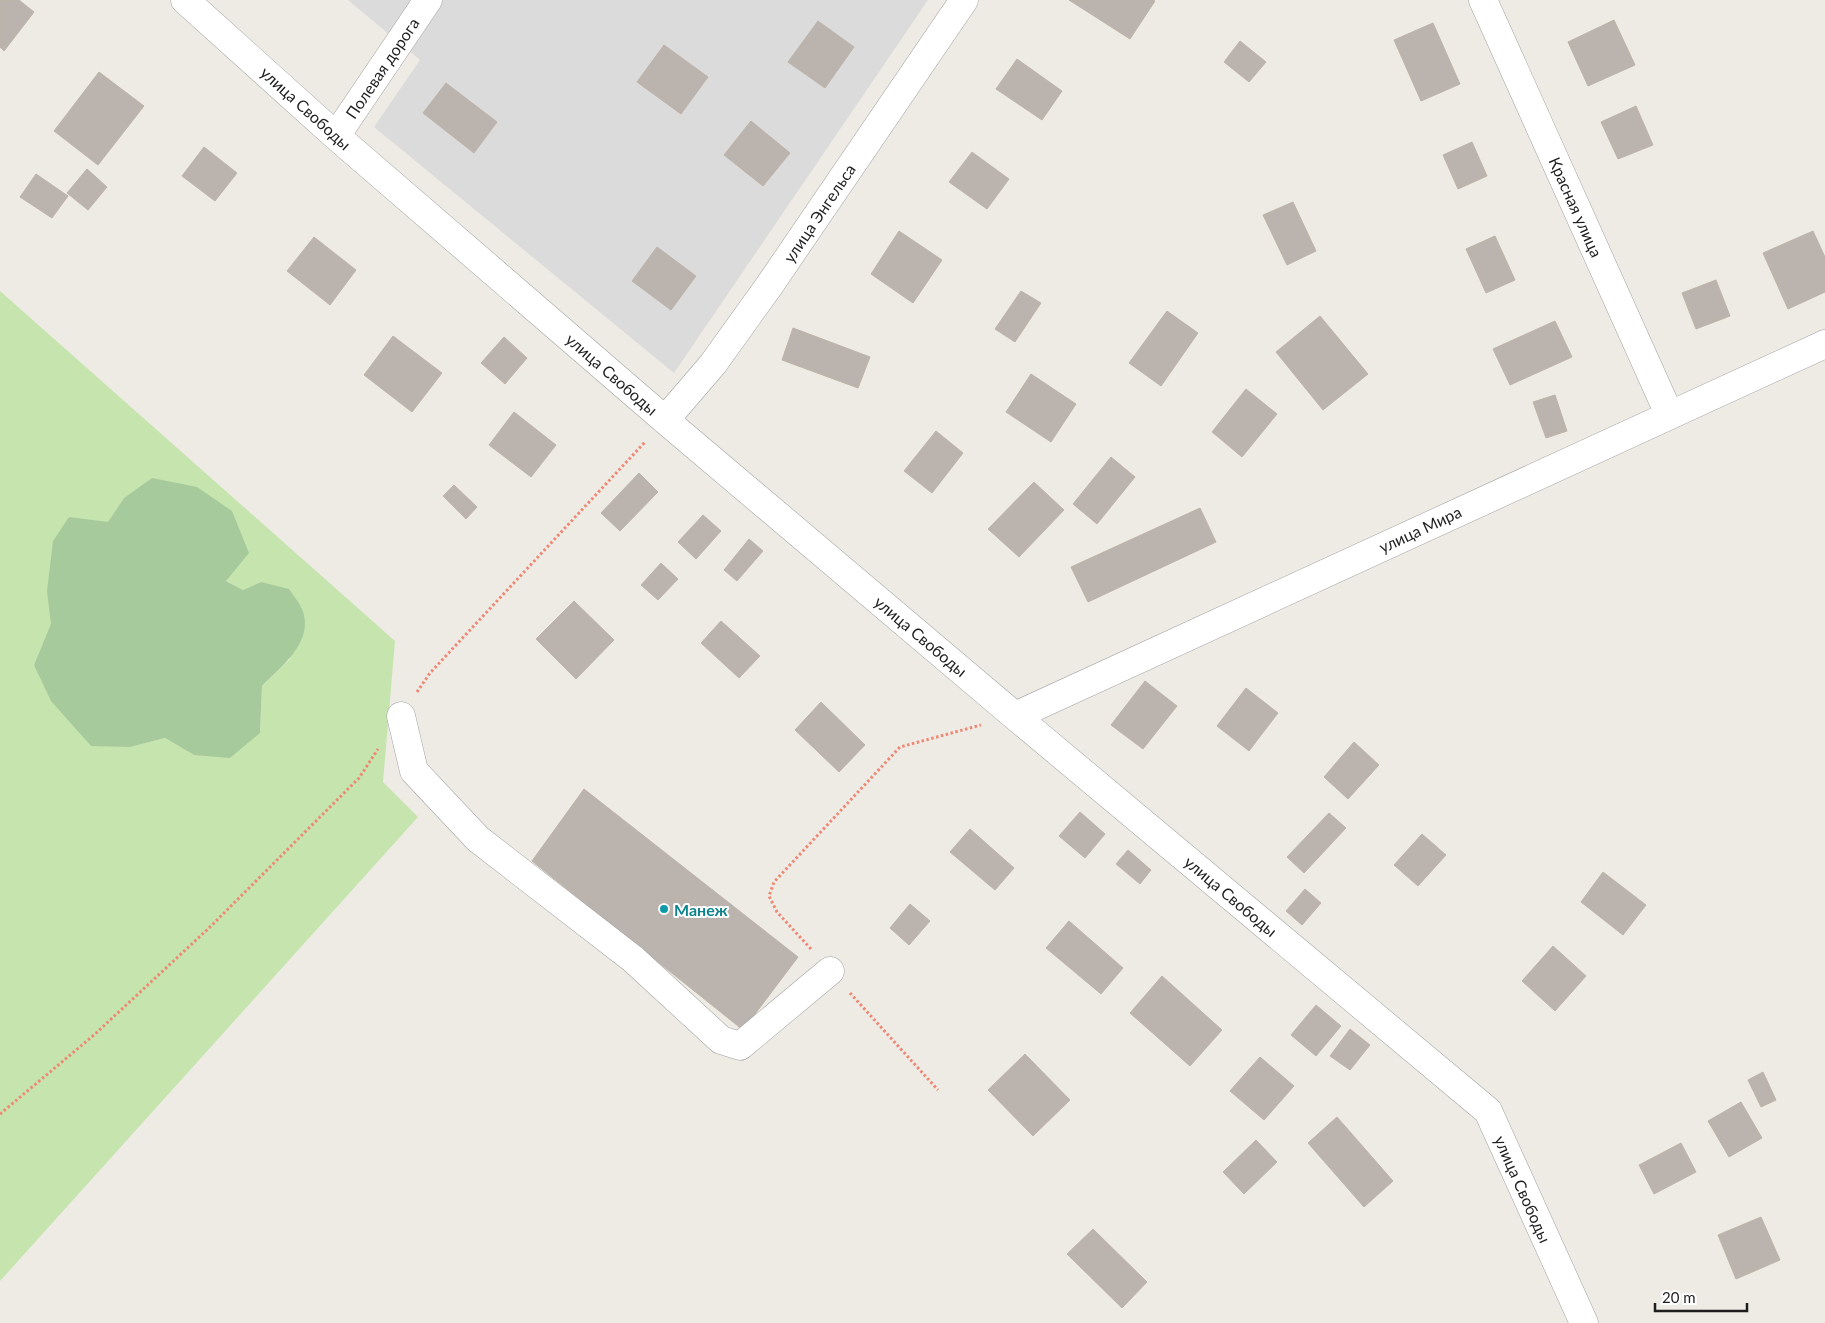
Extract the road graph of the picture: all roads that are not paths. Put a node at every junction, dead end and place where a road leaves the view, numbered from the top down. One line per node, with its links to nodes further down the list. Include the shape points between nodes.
1 (185, 0): 5 (street, улица Свободы)
2 (428, 0): 5 (street, Полевая дорога)
3 (964, 0): 8 (street, улица Энгельса, via 763,294 713,364)
4 (1483, 0): 7 (street, Красная улица)
5 (336, 136): 8 (street, улица Свободы)
6 (1825, 344): 7 (street, улица Мира)
7 (1669, 414): 10 (street, улица Мира)
8 (665, 420): 10 (street, улица Свободы)
9 (400, 716): 11 (street, via 414,771 478,839 633,959 721,1040 740,1046)
10 (1015, 716): 12 (street, улица Свободы, via 1488,1111)
11 (830, 971)
12 (1584, 1323)

